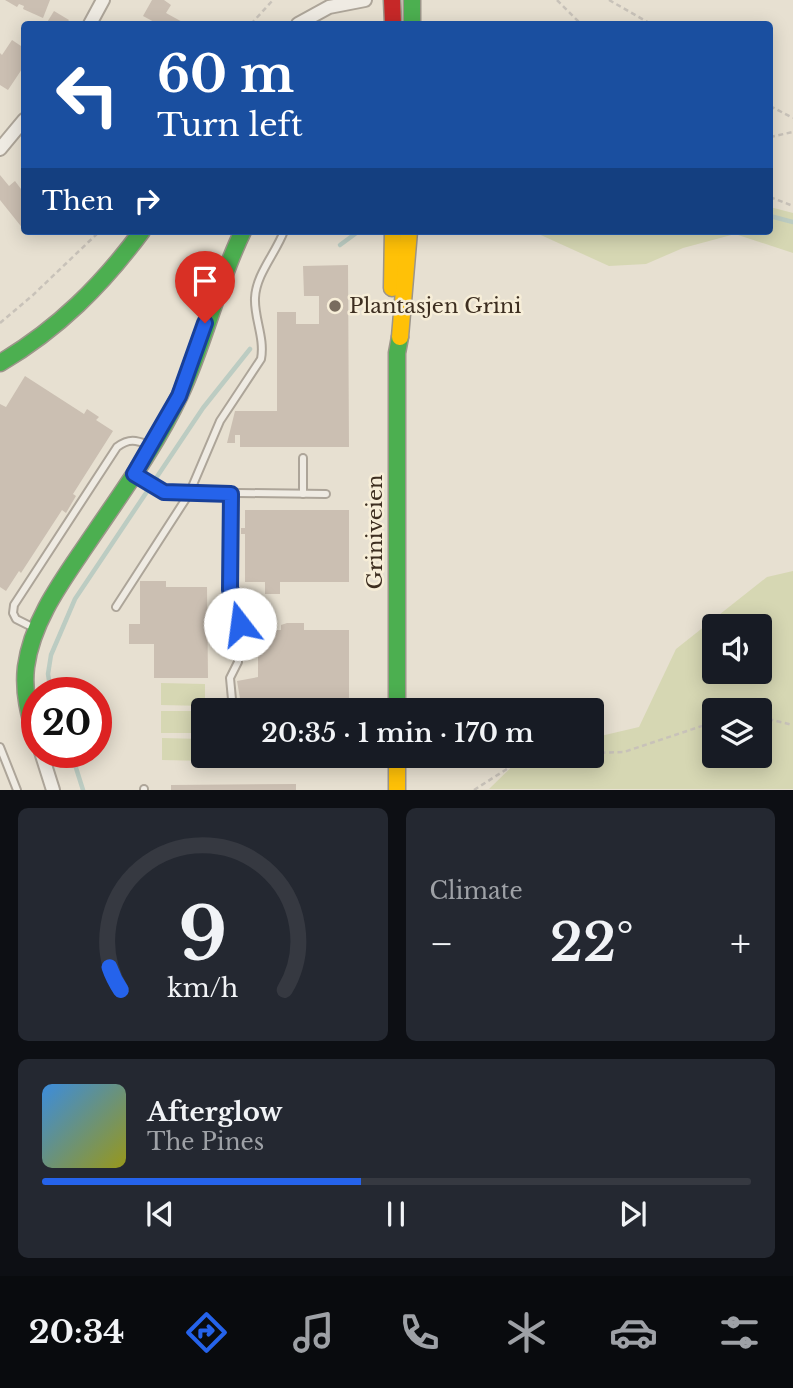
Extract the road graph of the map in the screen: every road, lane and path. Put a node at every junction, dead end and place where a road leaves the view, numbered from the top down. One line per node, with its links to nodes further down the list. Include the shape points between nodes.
1 (103, 0): 8 (street)
2 (273, 0): 9 (path)
3 (365, 0): 10 (street, via 328,7)
4 (392, 0): 11 (street)
5 (412, 0): 12 (street)
6 (557, 0): 13 (path)
7 (609, 0): 14 (path)
8 (92, 21)
9 (254, 21)
10 (303, 21)
11 (393, 21)
12 (412, 21)
13 (578, 21)
14 (646, 21)
15 (773, 108): 16 (path)
16 (793, 118)
17 (21, 124): 20 (street)
18 (793, 132): 19 (path)
19 (773, 136)
20 (0, 149)
21 (773, 198): 22 (path)
22 (793, 206)
23 (96, 235): 29 (path)
24 (139, 235): 31 (street, via 101,286 66,319)
25 (241, 235): 32 (street, via 227,260 192,367)
26 (282, 235): 35 (lane, via 258,282 255,299 261,359 220,421)
27 (393, 235): 30 (street, Griniveien, via 392,327)
28 (409, 235): 30 (street, Griniveien)
29 (0, 323)
30 (397, 353): 43 (street, Griniveien)
31 (0, 363)
32 (151, 446): 34 (street); 40 (lane, via 137,440 117,447 15,605 16,619)
33 (303, 458): 37 (lane)
34 (140, 478): 35 (lane, via 164,492); 40 (street, via 58,588)
35 (189, 494): 36 (lane); 39 (lane)
36 (231, 494): 37 (lane); 42 (lane, via 230,590 240,604 238,662 230,678)
37 (303, 494): 38 (lane)
38 (326, 494)
39 (116, 607)
40 (36, 629): 41 (street)
41 (26, 677)
42 (232, 698)
43 (397, 698)
44 (772, 720): 45 (path)
45 (793, 725)
46 (702, 726): 48 (path, via 624,752)
47 (0, 747): 52 (lane)
48 (604, 753)
49 (46, 768): 53 (street)
50 (397, 768): 54 (street)
51 (508, 768): 55 (path)
52 (17, 789)
53 (52, 789)
54 (397, 789)
55 (474, 789)

